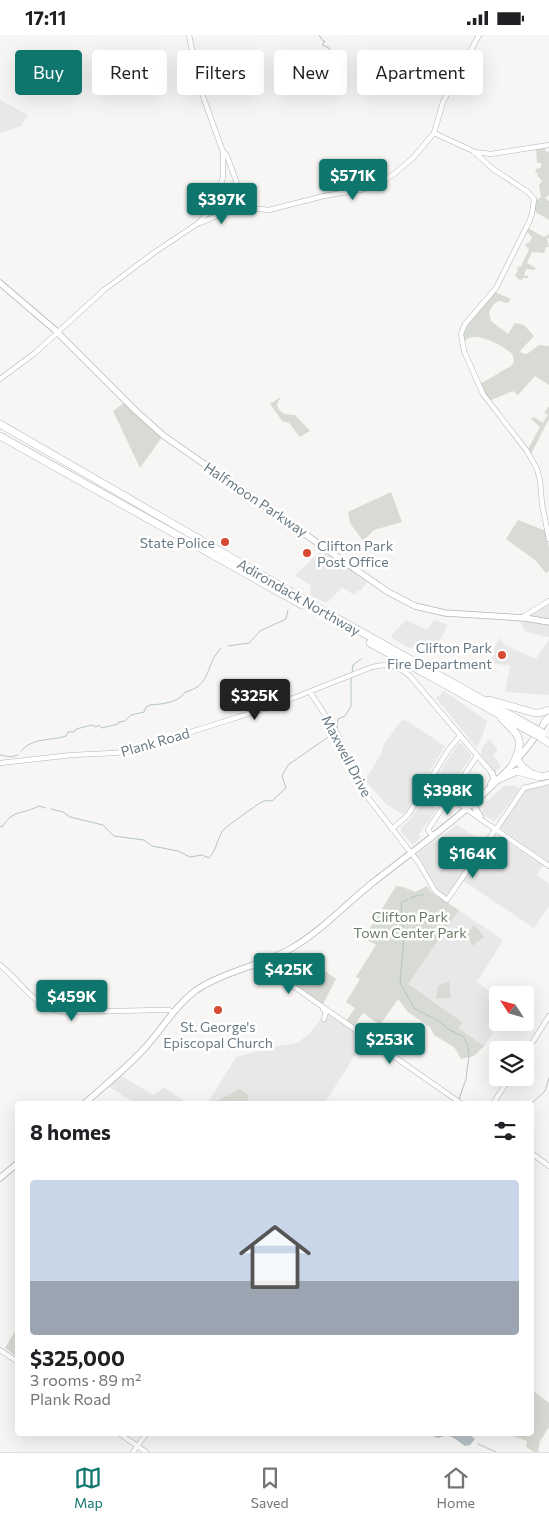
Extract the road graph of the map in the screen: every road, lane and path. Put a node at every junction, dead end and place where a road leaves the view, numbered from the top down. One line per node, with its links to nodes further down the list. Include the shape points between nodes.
1 (189, 35): 6 (street, via 200,88)
2 (479, 35): 3 (street, via 443,102)
3 (434, 133): 5 (street); 7 (street, via 403,167 371,187 269,210)
4 (549, 145): 5 (street, via 491,154)
5 (473, 151): 16 (street, via 534,199 529,222 500,281 465,324 461,334 464,351 484,395 537,469)
6 (223, 152): 7 (street, via 244,200); 8 (street, via 224,171 220,189)
7 (243, 207): 8 (street)
8 (199, 223): 10 (street, via 110,285)
9 (0, 283): 10 (main road, Halfmoon Parkway)
10 (58, 333): 11 (street); 21 (main road, Halfmoon Parkway, via 154,428 388,592 415,606 451,614)
11 (0, 379)
12 (0, 424): 14 (highway, Adirondack Northway)
13 (0, 437): 27 (highway, Adirondack Northway)
14 (158, 515): 15 (highway); 19 (highway, Adirondack Northway)
15 (189, 527)
16 (549, 539)
17 (279, 581): 19 (highway)
18 (549, 601): 20 (street)
19 (322, 610): 25 (highway, Adirondack Northway)
20 (531, 612): 21 (street); 22 (main road)
21 (521, 618): 22 (main road, Halfmoon Parkway)
22 (532, 619): 23 (main road, Halfmoon Parkway)
23 (549, 623)
24 (312, 691): 30 (street, Plank Road, via 366,668 393,666 410,676); 34 (street, Plank Road, via 134,750); 48 (street, Maxwell Drive, via 339,737 360,786)
25 (468, 692): 26 (highway, via 535,713); 29 (highway, Adirondack Northway)
26 (549, 709)
27 (492, 711): 29 (highway, Adirondack Northway); 33 (highway, via 519,736)
28 (548, 718): 33 (main road)
29 (531, 729): 31 (highway, Adirondack Northway, bridge)
30 (460, 735): 32 (street, Plank Road); 39 (street)
31 (546, 738)
32 (477, 756): 35 (street, Plank Road); 42 (street)
33 (516, 760): 36 (highway, via 535,773); 37 (main road); 38 (highway)
34 (0, 763)
35 (492, 773): 37 (main road); 41 (main road, via 494,779)
36 (549, 774): 38 (highway)
37 (502, 776): 38 (highway, via 517,771); 41 (main road)
38 (540, 777)
39 (430, 781): 42 (street); 48 (street, via 408,815)
40 (549, 782): 47 (street, via 524,788 501,821)
41 (489, 788): 43 (main road)
42 (450, 795): 44 (street); 45 (street); 49 (street, via 429,827)
43 (480, 796): 44 (main road, via 467,803); 45 (main road); 46 (main road, via 475,808)
44 (461, 802): 45 (street)
45 (467, 808): 46 (street); 47 (street); 49 (main road)
46 (480, 816): 47 (street)
47 (493, 827): 50 (street, Maxwell Drive, via 484,847 447,900 434,891); 51 (street)
48 (392, 829): 50 (street, Maxwell Drive)
49 (433, 837): 50 (main road)
50 (411, 853): 52 (main road, via 302,941)
51 (549, 865)
52 (272, 957): 54 (street, via 286,981); 55 (main road, via 205,985 187,997)
53 (0, 965): 55 (street, via 29,994 54,1011 169,1010)
54 (314, 1001): 57 (street, via 325,1011); 61 (street)
55 (173, 1013): 60 (main road, via 143,1050)
56 (549, 1016): 58 (street)
57 (324, 1019)
58 (533, 1041)
59 (504, 1086): 62 (street)
60 (87, 1101)
61 (458, 1101)
62 (495, 1101)
63 (534, 1155): 65 (street)
64 (15, 1166): 66 (main road)
65 (549, 1166)
66 (0, 1178)
67 (0, 1350): 68 (street)
68 (15, 1360)
69 (123, 1436): 71 (street)
70 (144, 1436): 71 (street)
71 (137, 1446): 72 (street); 73 (street)
72 (133, 1452)
73 (146, 1452)

